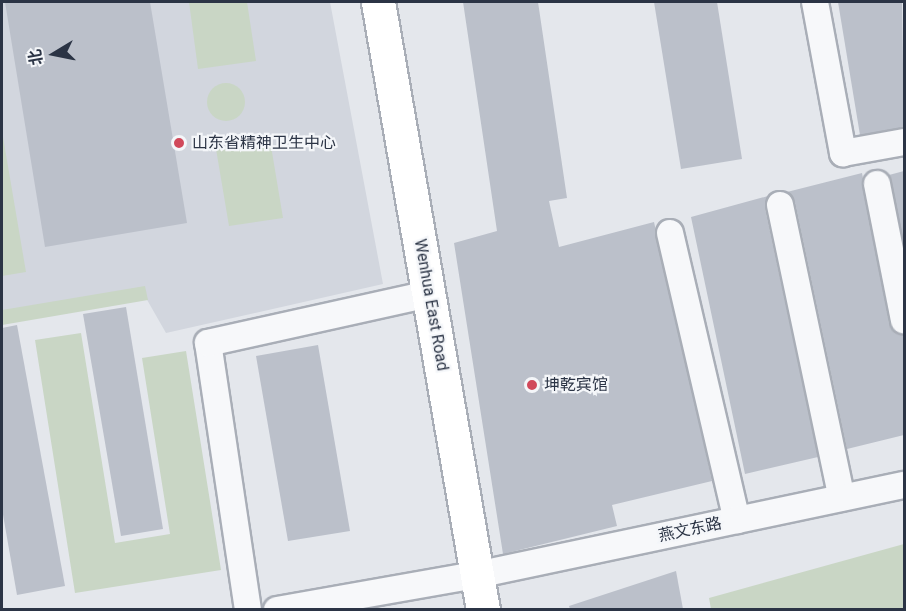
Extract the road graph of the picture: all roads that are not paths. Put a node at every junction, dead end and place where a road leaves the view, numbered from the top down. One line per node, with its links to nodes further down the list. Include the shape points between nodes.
1 (378, 2): 7 (main road, Wenhua East Road)
2 (815, 2): 3 (street, via 843,153)
3 (904, 142)
4 (877, 184): 8 (street)
5 (780, 205): 10 (street)
6 (670, 234): 11 (street)
7 (429, 294): 12 (main road, Wenhua East Road); 13 (street, via 208,343)
8 (904, 320)
9 (904, 485): 10 (street, 燕文东路)
10 (842, 498): 11 (street, 燕文东路)
11 (737, 520): 12 (street, 燕文东路)
12 (477, 574): 14 (street, 燕文东路); 15 (main road, Wenhua East Road)
13 (248, 609)
14 (277, 609)
15 (483, 609)

